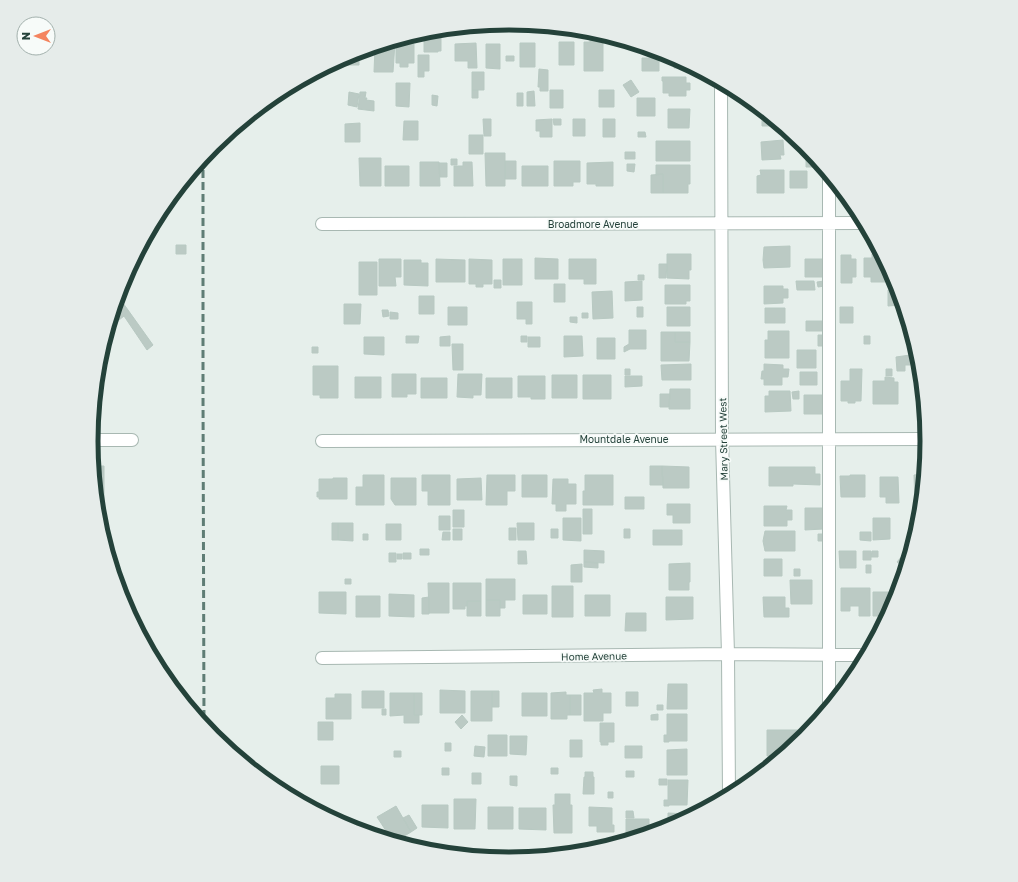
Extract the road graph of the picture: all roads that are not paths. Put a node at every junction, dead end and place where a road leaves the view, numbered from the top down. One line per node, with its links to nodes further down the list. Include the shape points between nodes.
1 (721, 89): 3 (street, Mary Street West)
2 (829, 183): 4 (street)
3 (722, 223): 4 (street, Broadmore Avenue); 6 (street, Broadmore Avenue); 7 (street, Mary Street West)
4 (828, 223): 5 (street, Broadmore Avenue); 8 (street)
5 (857, 223)
6 (322, 224)
7 (722, 439): 8 (street, Mountdale Avenue); 12 (street, Mountdale Avenue); 13 (street, Mary Street West)
8 (829, 439): 9 (street, Mountdale Avenue); 14 (street)
9 (920, 439)
10 (98, 440): 11 (street)
11 (132, 440)
12 (322, 440)
13 (728, 654): 14 (street, Home Avenue); 16 (street, Home Avenue); 18 (street, Mary Street West)
14 (829, 655): 15 (street, Home Avenue); 17 (street)
15 (860, 655)
16 (322, 658)
17 (829, 698)
18 (729, 788)

